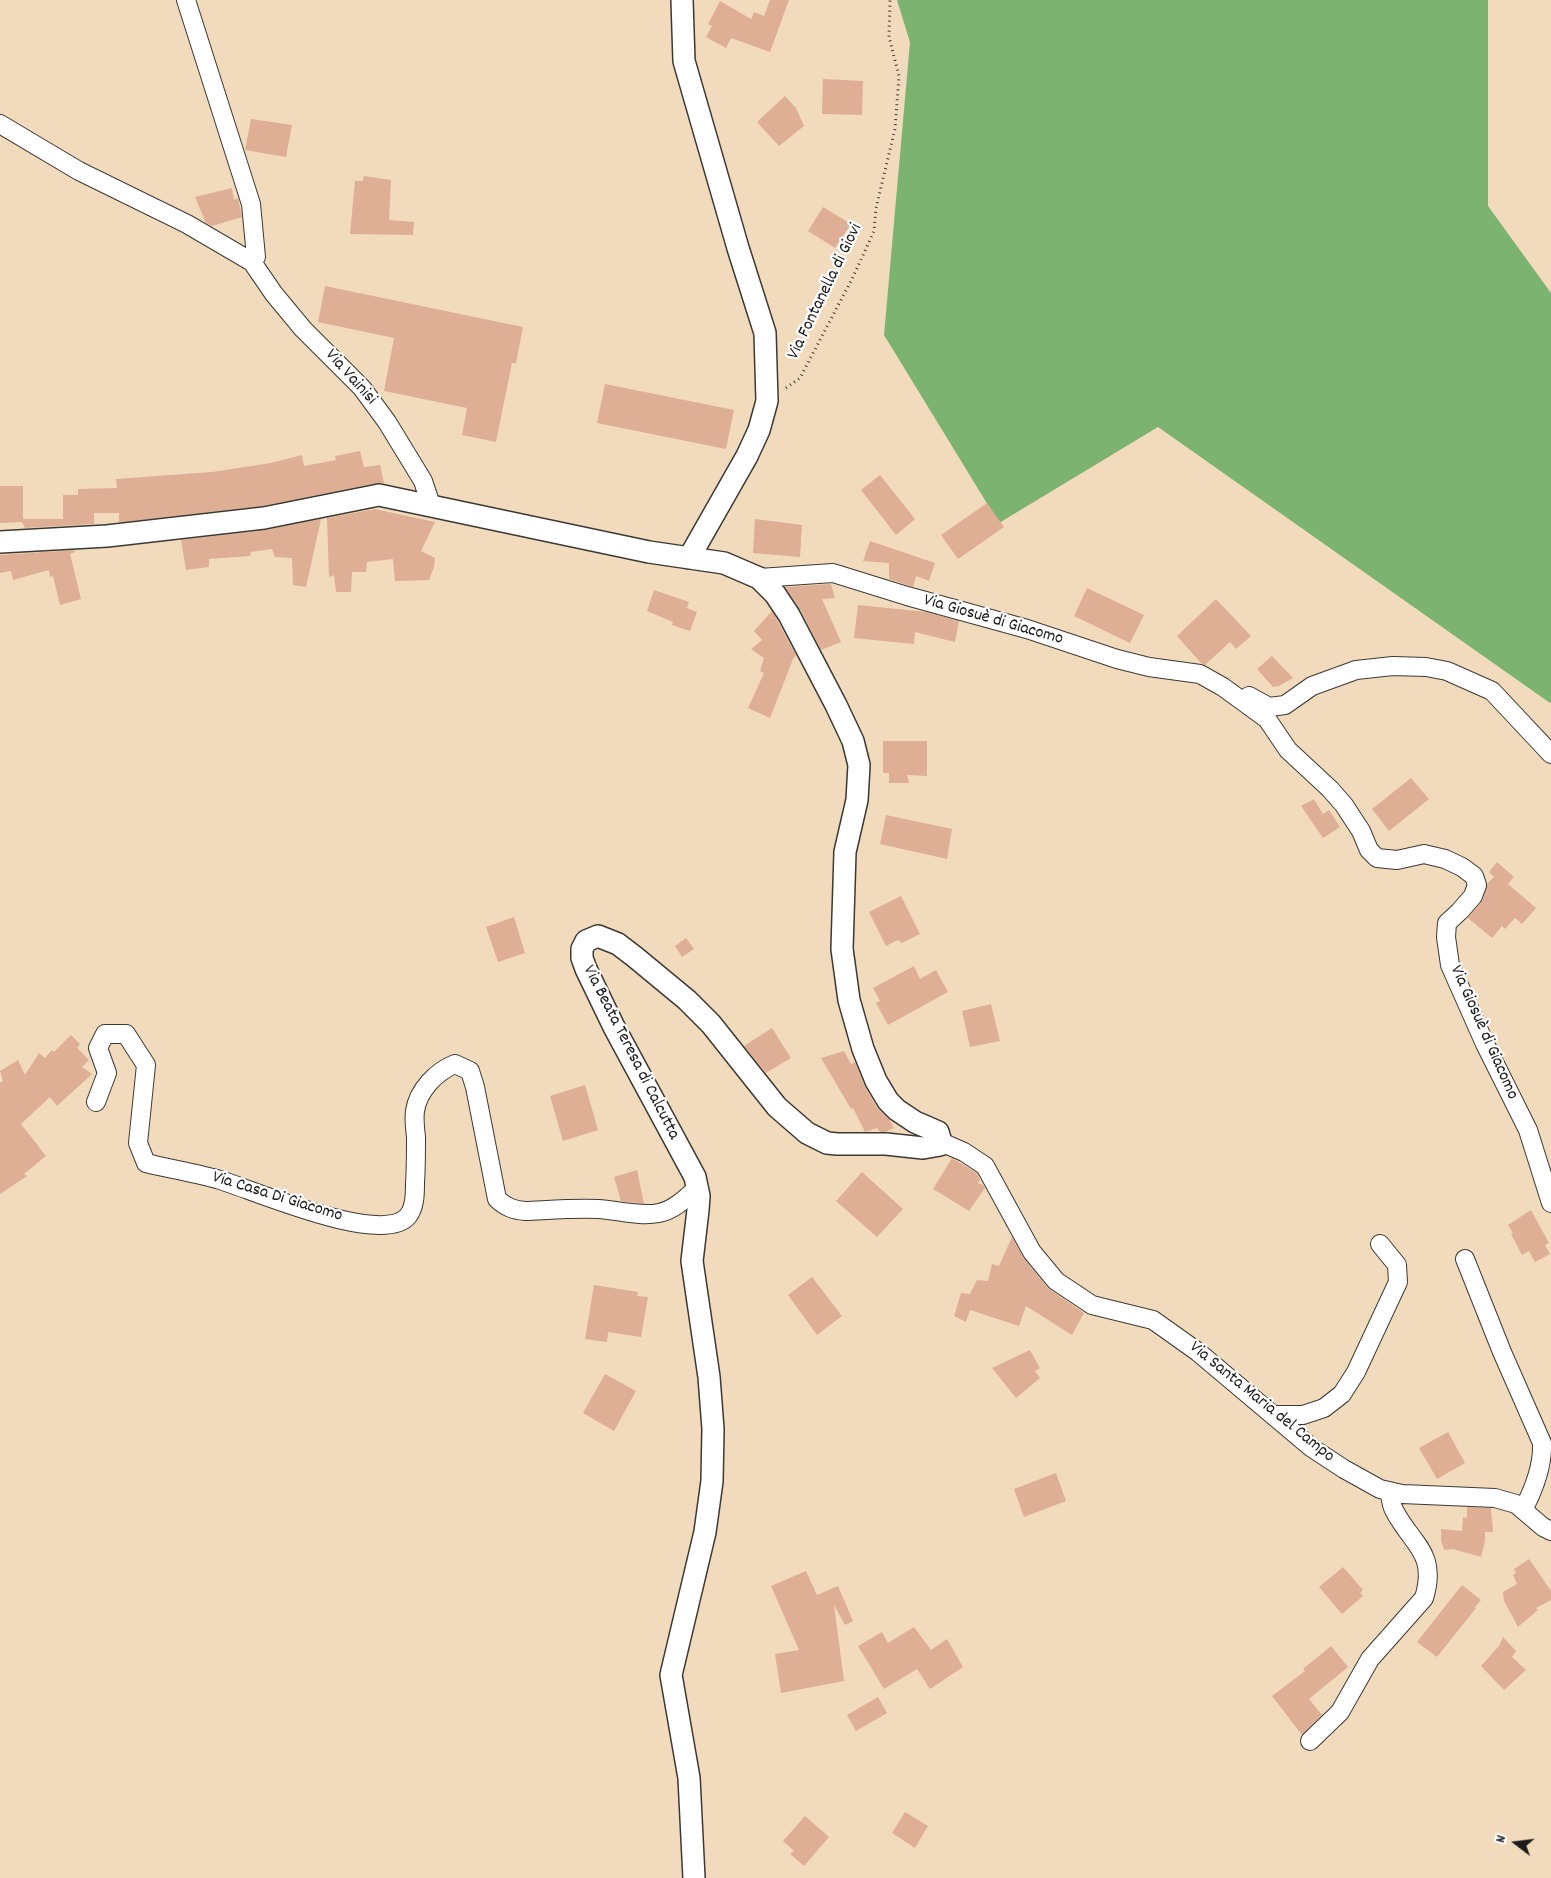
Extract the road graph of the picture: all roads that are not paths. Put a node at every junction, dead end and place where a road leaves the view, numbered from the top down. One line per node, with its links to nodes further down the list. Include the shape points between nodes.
1 (186, 0): 4 (street, via 251,204 256,257)
2 (682, 0): 7 (street, via 684,61 765,333 767,401 747,456)
3 (0, 124): 4 (street, Via Vainisi, via 79,172 187,224)
4 (252, 262): 5 (street, Via Vainisi, via 304,329 362,388 387,422 422,481)
5 (431, 505): 6 (street, via 379,495 264,518 107,536); 7 (street)
6 (0, 542)
7 (690, 558): 8 (street, via 724,563)
8 (759, 578): 9 (street, Via Giosuè di Giacomo, via 833,573 1027,629 1116,659 1200,674); 12 (street, via 789,615 849,732 859,765 856,800 845,852 842,949 849,1000 863,1049 888,1101 916,1122 938,1132)
9 (1223, 687): 10 (street, Via Giosuè di Giacomo, via 1237,690 1269,707 1285,705 1312,686 1356,670 1393,666 1448,671 1492,691); 14 (street, Via Giosuè di Giacomo, via 1266,719 1288,750 1330,789 1352,815 1369,850 1377,858 1397,860 1424,854 1445,859 1474,876 1477,886 1473,896 1447,923 1450,965 1528,1130)
10 (1551, 754)
11 (96, 1102): 13 (street, Via Casa Di Giacomo, via 107,1073 98,1048 105,1034 126,1034 146,1065 138,1143 146,1163 220,1180 299,1209 368,1225 401,1222 409,1215 415,1200 415,1110 431,1079 455,1064 470,1071 497,1199 504,1205 525,1211 598,1209 659,1213 673,1208)
12 (941, 1142): 13 (street, Via Beata Teresa di Calcutta, via 940,1145 923,1148 878,1143 837,1144 827,1143 807,1133 776,1107 711,1024 687,1000 618,944 603,937 591,937 582,949 586,969 695,1177); 17 (street, Via Santa Maria del Campo, via 985,1166 1032,1252 1056,1281 1092,1305 1154,1320)
13 (697, 1188): 22 (street, Via Beata Teresa di Calcutta, via 698,1210 692,1261 709,1377 712,1481 705,1532 671,1675 689,1778)
14 (1551, 1203)
15 (1380, 1244): 17 (street, via 1397,1265 1398,1282 1356,1372 1342,1394 1324,1408 1303,1415)
16 (1465, 1259): 19 (street, via 1542,1443 1531,1494)
17 (1273, 1414): 18 (street, Via Santa Maria del Campo, via 1312,1448 1344,1469)
18 (1389, 1491): 19 (street, Via Santa Maria del Campo, via 1495,1498 1516,1504); 21 (street, via 1394,1509 1423,1550 1427,1568 1424,1598 1370,1659 1340,1712)
19 (1523, 1510): 20 (street, Via Santa Maria del Campo)
20 (1551, 1531)
21 (1310, 1741)
22 (694, 1878)

